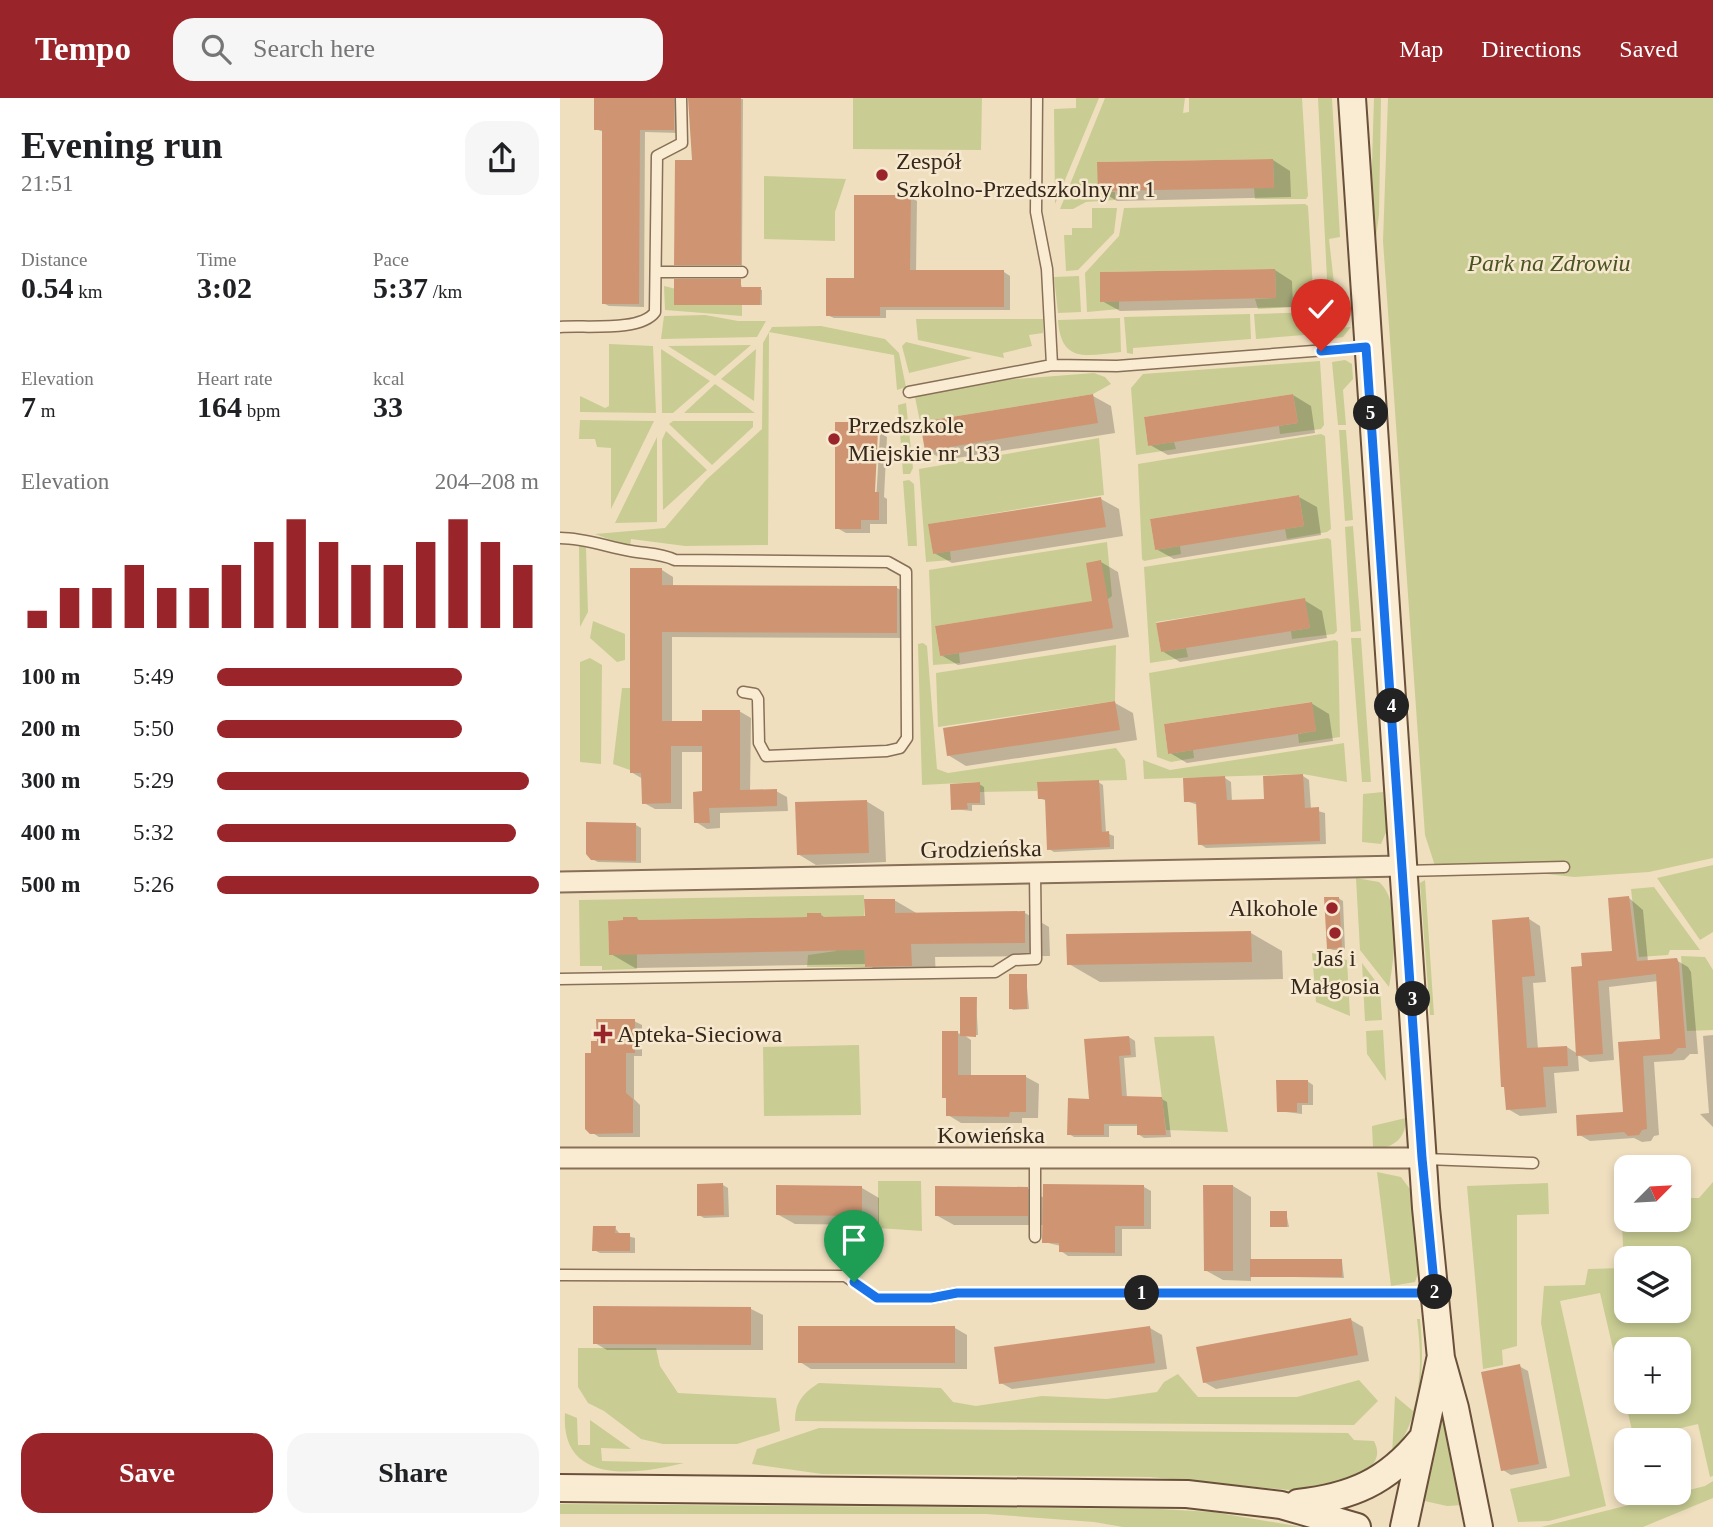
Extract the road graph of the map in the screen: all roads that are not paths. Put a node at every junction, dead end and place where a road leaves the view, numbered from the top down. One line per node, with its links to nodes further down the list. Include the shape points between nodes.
1 (681, 98): 4 (lane, via 682,143 657,156)
2 (1037, 98): 8 (lane, via 1036,212 1047,269)
3 (1352, 98): 7 (main road)
4 (657, 272): 5 (lane); 6 (lane, via 651,318 634,324)
5 (742, 272)
6 (560, 327)
7 (1366, 347): 8 (lane, via 1117,366); 13 (main road)
8 (1052, 365): 9 (lane)
9 (909, 392)
10 (560, 538): 11 (lane, via 674,559 888,562 906,572 907,738 900,748 766,755 759,743 758,699)
11 (743, 692)
12 (1564, 867): 13 (lane)
13 (1404, 868): 14 (street, Grodzieńska); 18 (main road)
14 (1035, 872): 15 (street, Grodzieńska); 16 (lane, via 1036,959 1014,960 995,972)
15 (560, 882)
16 (560, 979)
17 (560, 1158): 19 (street, Kowieńska)
18 (1422, 1158): 19 (street, Kowieńska); 20 (lane); 23 (main road)
19 (1035, 1159): 21 (lane)
20 (1533, 1163)
21 (1035, 1237)
22 (560, 1275): 23 (lane, via 845,1276 877,1298 957,1293)
23 (1435, 1293): 24 (main road)
24 (1441, 1359): 25 (main road); 30 (main road)
25 (1422, 1438): 27 (main road, via 1406,1458 1373,1484 1336,1498); 29 (main road)
26 (560, 1488): 27 (main road, via 1139,1492)
27 (1281, 1505): 28 (main road)
28 (1357, 1527)
29 (1404, 1527)
30 (1479, 1527)

